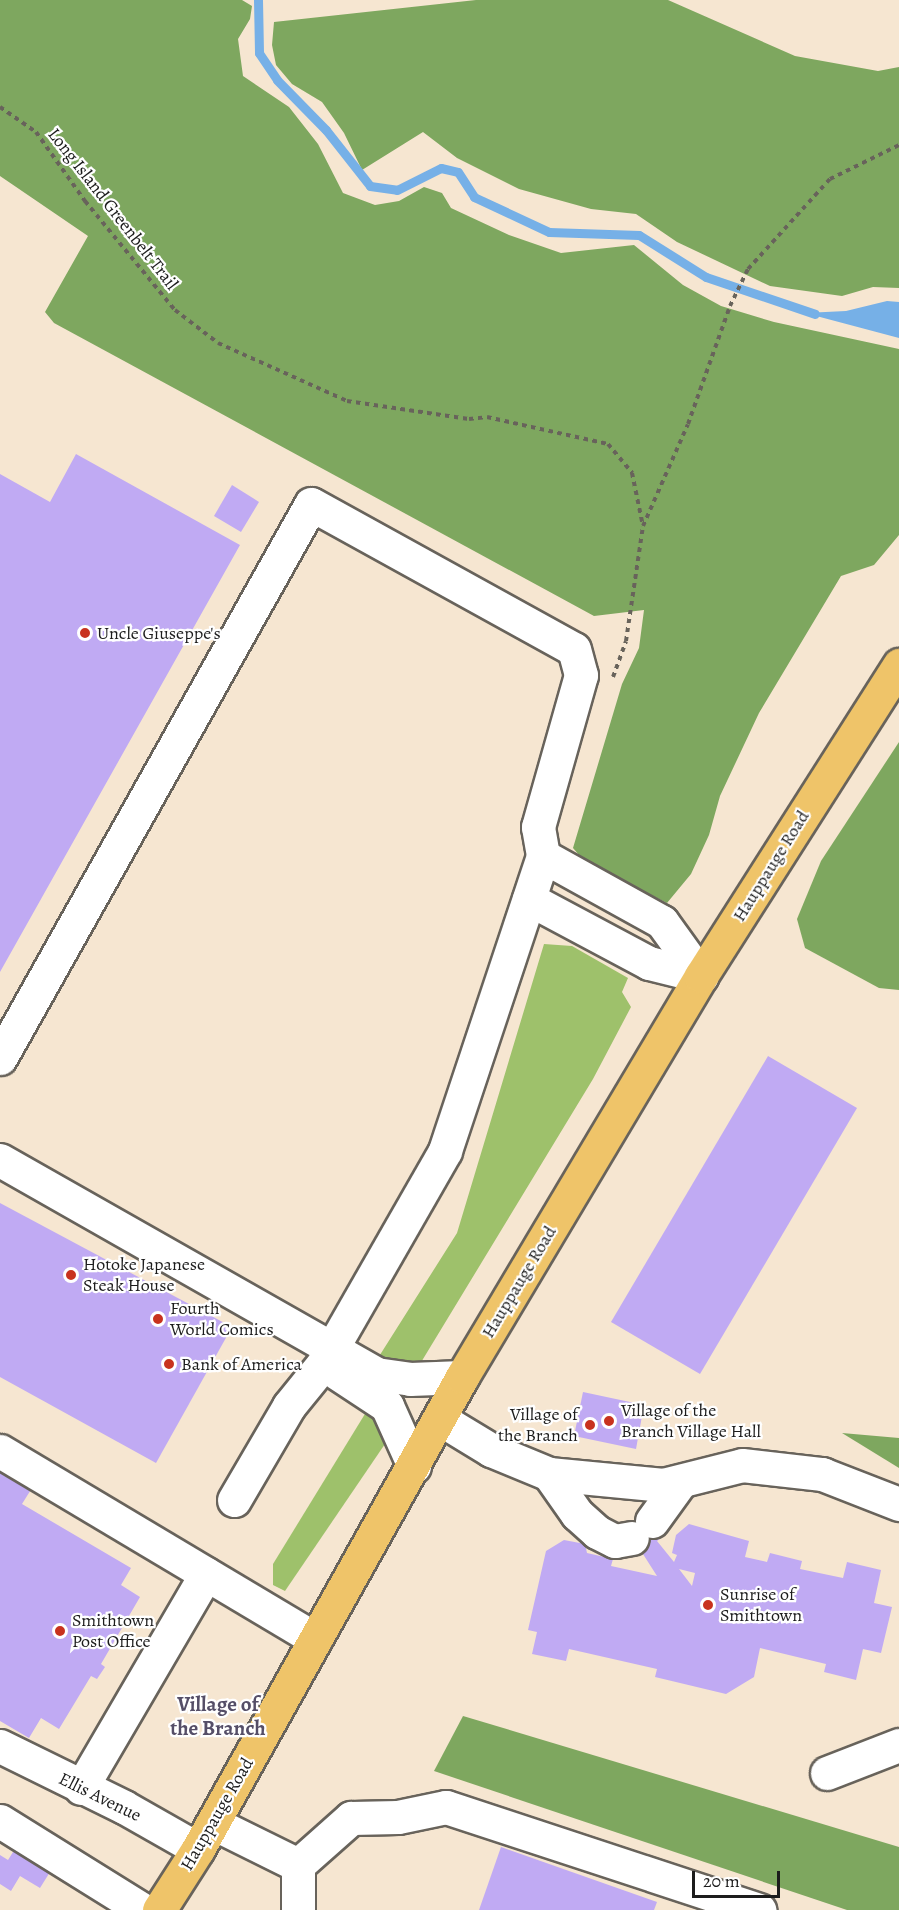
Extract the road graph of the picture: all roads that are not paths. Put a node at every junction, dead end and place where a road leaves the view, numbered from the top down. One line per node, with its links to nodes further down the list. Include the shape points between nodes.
1 (899, 665): 4 (main road, Hauppauge Road)
2 (543, 856): 3 (street); 4 (street, via 662,922); 5 (street, via 538,827 581,675 574,650 311,504)
3 (530, 898): 4 (street, via 649,963); 7 (street, via 507,954 446,1151)
4 (701, 976): 8 (main road, Hauppauge Road)
5 (0, 1058)
6 (0, 1160): 7 (street)
7 (327, 1356): 8 (street, via 376,1374 410,1379); 11 (street, via 387,1406); 14 (street, via 289,1406)
8 (462, 1377): 9 (main road, Hauppauge Road)
9 (440, 1419): 11 (main road, Hauppauge Road); 12 (street, via 491,1450)
10 (0, 1451): 16 (street)
11 (414, 1466): 17 (main road, Hauppauge Road)
12 (549, 1473): 13 (street, via 663,1485); 13 (street, via 577,1514 597,1532 615,1541 642,1529)
13 (681, 1480): 15 (street, via 742,1465 822,1474)
14 (234, 1500)
15 (899, 1504)
16 (206, 1574): 17 (street); 21 (street)
17 (315, 1639): 23 (main road, Hauppauge Road)
18 (899, 1745): 20 (street)
19 (0, 1746): 21 (street, Ellis Avenue)
20 (827, 1773)
21 (81, 1788): 23 (street, Ellis Avenue)
22 (0, 1821): 25 (street)
23 (206, 1836): 24 (street, Ellis Avenue); 26 (main road, Hauppauge Road)
24 (298, 1865): 27 (street); 28 (street, via 351,1818 398,1817 446,1807)
25 (143, 1910)
26 (159, 1910)
27 (298, 1910)
28 (760, 1910)

